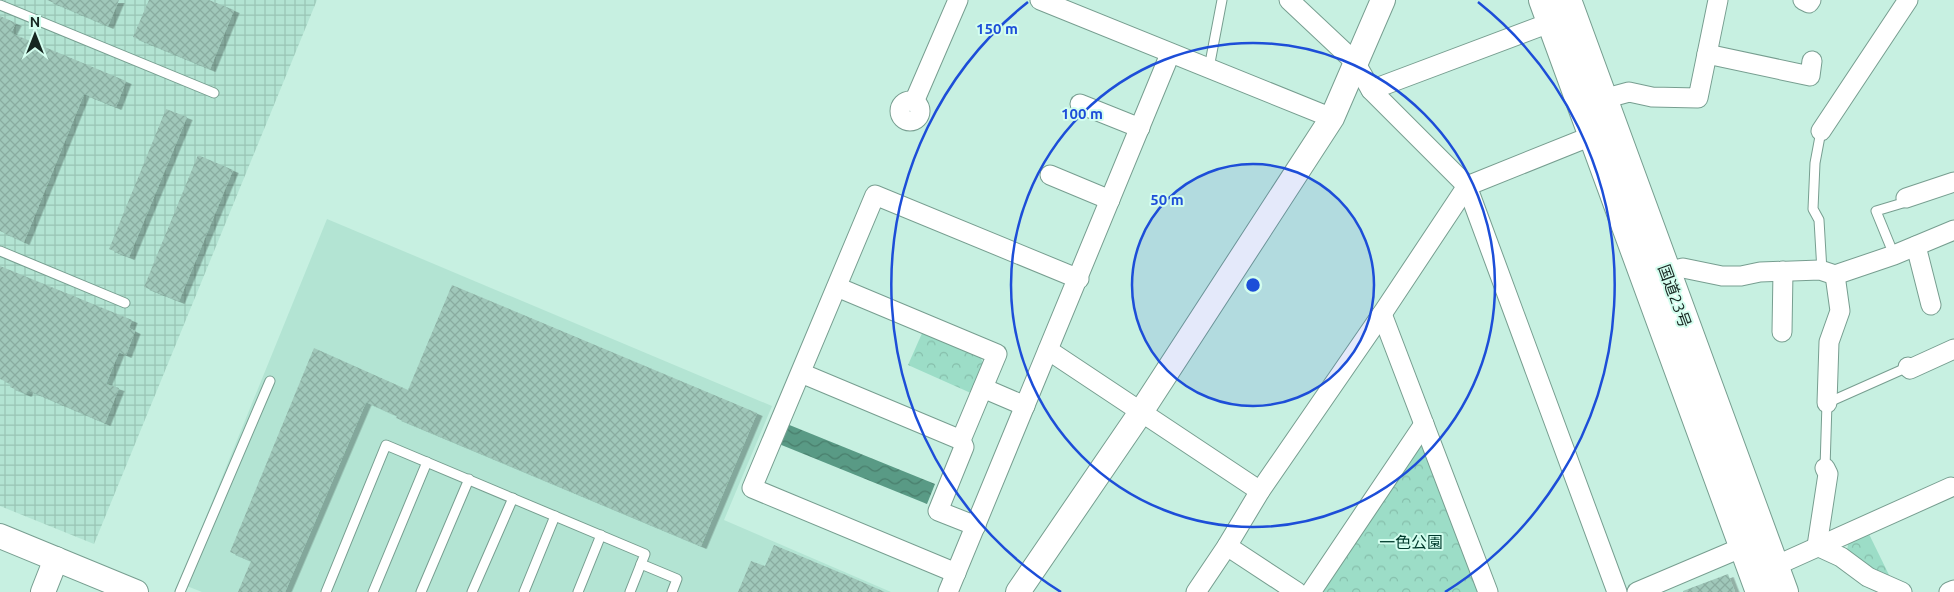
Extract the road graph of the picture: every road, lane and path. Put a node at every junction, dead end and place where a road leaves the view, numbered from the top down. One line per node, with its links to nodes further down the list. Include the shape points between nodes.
1 (958, 0): 21 (street)
2 (1040, 0): 13 (street)
3 (1222, 0): 17 (lane)
4 (1289, 0): 16 (street)
5 (1383, 0): 16 (street)
6 (1567, 0): 20 (highway, 国道23号)
7 (1718, 0): 14 (street)
8 (1803, 0): 9 (street, via 1809,3)
9 (1811, 0)
10 (1908, 0): 25 (street)
11 (0, 5): 19 (lane)
12 (1548, 11): 18 (street); 26 (highway, 国道23号)
13 (1170, 54): 17 (street); 24 (street)
14 (1707, 54): 15 (street, via 1810,76); 20 (street, via 1698,98 1652,97 1629,92)
15 (1812, 60)
16 (1355, 62): 18 (street); 23 (street)
17 (1209, 69): 23 (street)
18 (1371, 90): 29 (street)
19 (214, 93)
20 (1603, 99): 37 (highway, 国道23号)
21 (914, 102)
22 (1080, 104): 24 (street)
23 (1332, 118): 53 (street)
24 (1140, 128): 31 (street)
25 (1822, 130): 38 (lane, via 1815,163 1813,209 1819,220)
26 (1594, 134): 29 (street); 68 (highway, 国道23号)
27 (1050, 175): 31 (street)
28 (1954, 182): 30 (street)
29 (1467, 186): 43 (street); 91 (street)
30 (1906, 198): 35 (lane, via 1906,202 1876,211)
31 (1110, 200): 39 (street)
32 (1954, 230): 33 (street)
33 (1916, 246): 35 (street); 42 (street)
34 (0, 251): 41 (lane)
35 (1894, 256): 38 (street)
36 (1783, 271): 37 (street, via 1741,276 1722,276 1683,268); 38 (street); 44 (street)
37 (1666, 272): 71 (highway, 国道23号)
38 (1829, 273): 51 (street, via 1840,311 1829,342)
39 (1078, 279): 40 (street, via 875,195); 46 (street)
40 (837, 286): 48 (street); 50 (street, via 997,354)
41 (124, 303)
42 (1931, 305)
43 (1382, 314): 54 (street); 60 (street)
44 (1782, 332)
45 (1954, 349): 47 (street, via 1910,369)
46 (1048, 350): 52 (street); 53 (street)
47 (1908, 367): 51 (lane)
48 (801, 373): 55 (street); 72 (street, via 752,488)
49 (270, 381): 76 (lane)
50 (984, 388): 52 (street); 55 (street)
51 (1827, 403): 57 (lane)
52 (1025, 406): 63 (street)
53 (1141, 412): 60 (street); 86 (street)
54 (1424, 424): 89 (street); 90 (street)
55 (961, 440): 63 (street, via 964,447 938,511)
56 (428, 462): 58 (lane); 77 (lane, via 386,445); 78 (lane)
57 (1825, 468): 67 (street, via 1828,474)
58 (469, 478): 61 (lane); 79 (lane)
59 (1950, 487): 67 (street)
60 (1260, 491): 66 (street)
61 (513, 498): 62 (lane); 80 (lane)
62 (555, 516): 64 (lane); 81 (lane)
63 (976, 526): 72 (street)
64 (600, 535): 70 (lane, via 645,554); 82 (lane)
65 (0, 536): 69 (street)
66 (1227, 546): 87 (street); 88 (street)
67 (1817, 546): 71 (street); 95 (street, via 1841,557 1868,577)
68 (1743, 547): 92 (street); 93 (highway, 国道23号)
69 (56, 559): 74 (street); 75 (street)
70 (641, 564): 83 (lane); 84 (lane, via 677,579)
71 (1775, 566): 94 (highway, 国道23号)
72 (956, 573): 85 (street)
73 (1954, 590): 96 (street)
74 (43, 592)
75 (136, 592)
76 (180, 592)
77 (326, 592)
78 (373, 592)
79 (421, 592)
80 (472, 592)
81 (524, 592)
82 (578, 592)
83 (630, 592)
84 (672, 592)
85 (948, 592)
86 (1018, 592)
87 (1196, 592)
88 (1297, 592)
89 (1311, 592)
90 (1488, 592)
91 (1616, 592)
92 (1637, 592)
93 (1760, 592)
94 (1784, 592)
95 (1902, 592)
96 (1949, 592)

